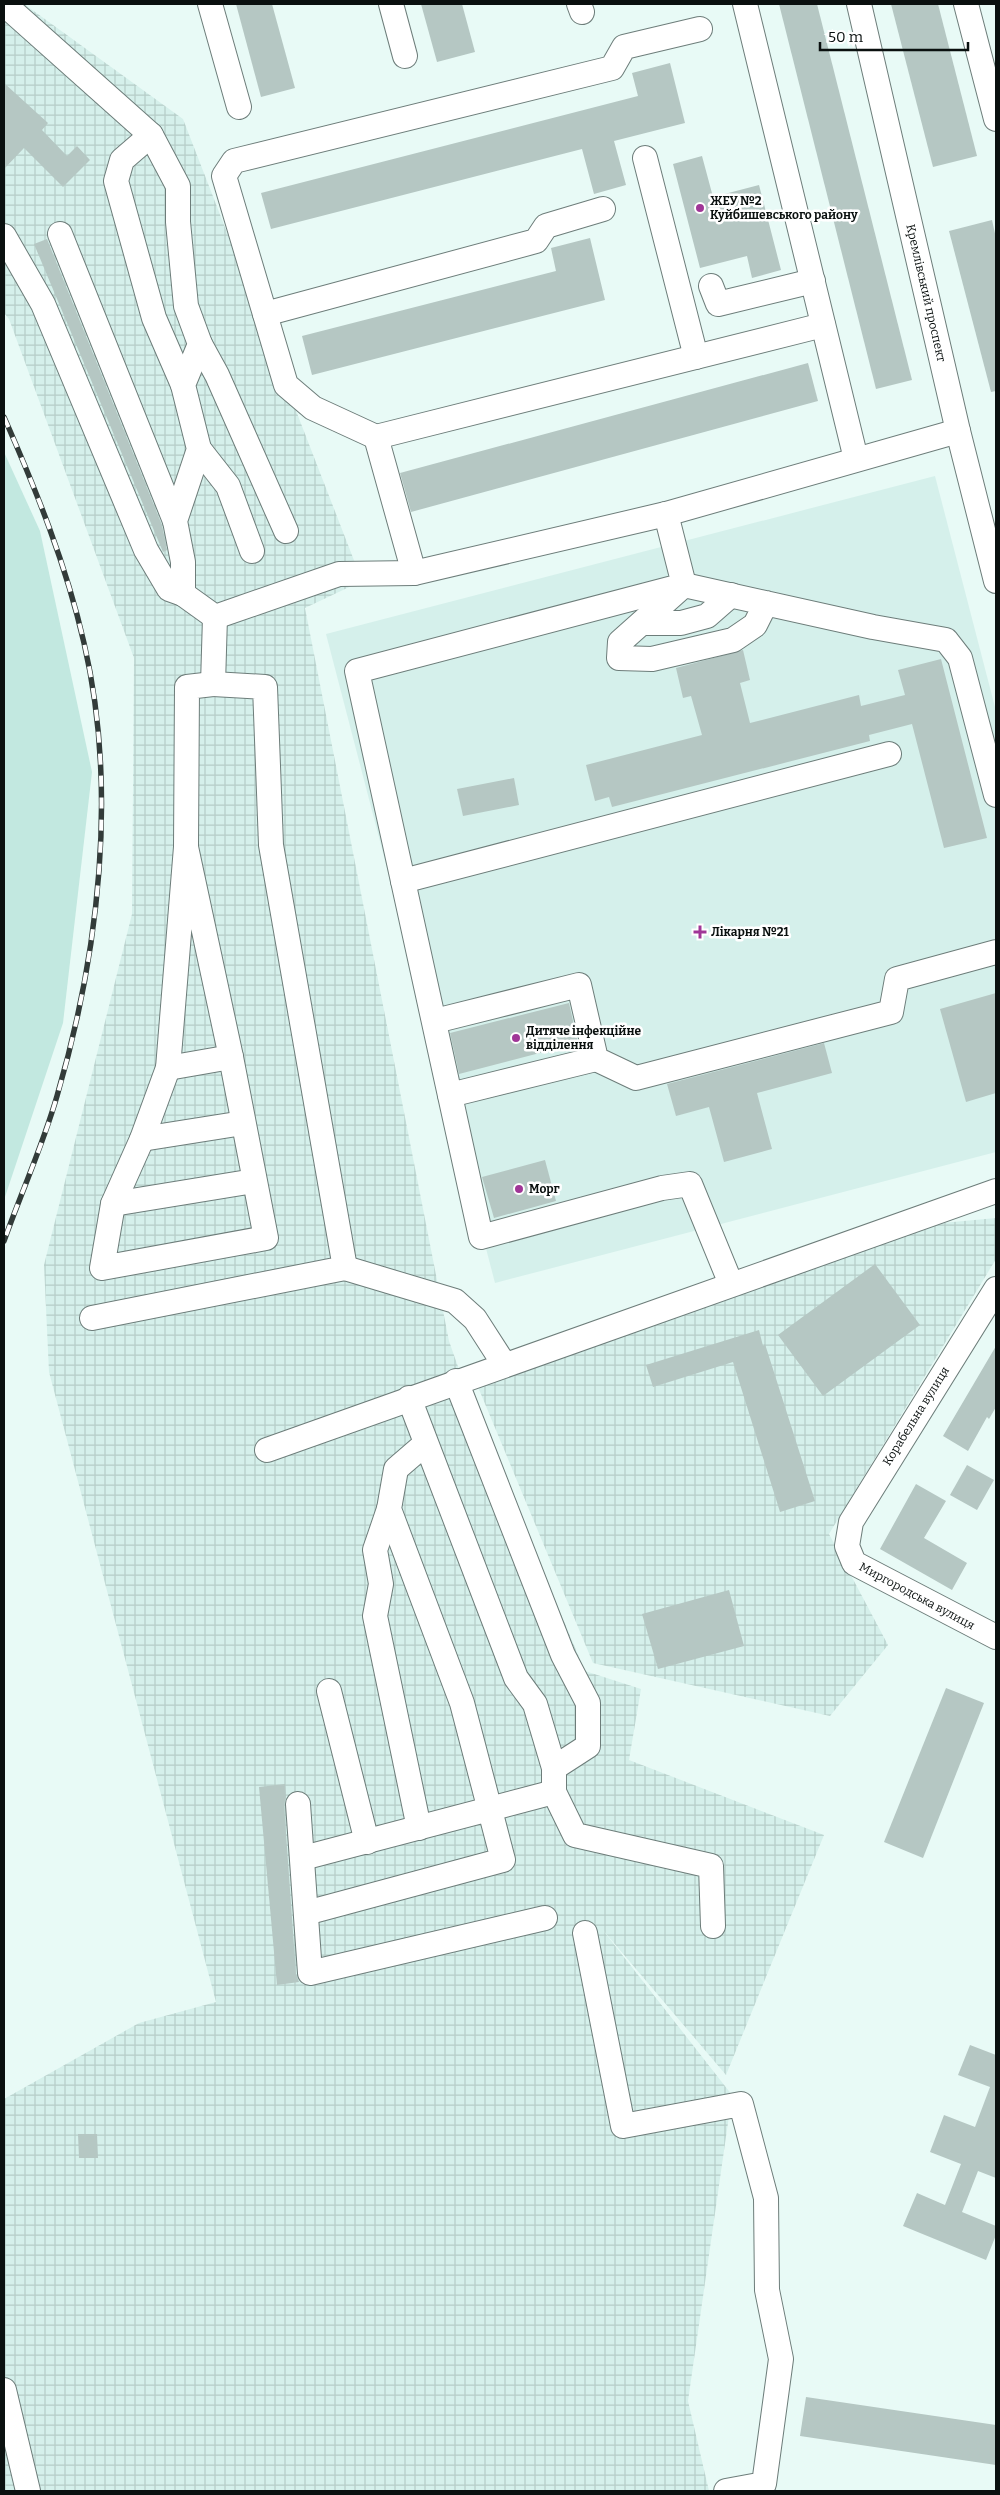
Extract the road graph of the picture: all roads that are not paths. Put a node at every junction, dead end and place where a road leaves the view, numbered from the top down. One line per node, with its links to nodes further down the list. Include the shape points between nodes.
1 (4, 4): 11 (street)
2 (210, 4): 9 (street)
3 (391, 4): 8 (street)
4 (745, 4): 16 (street)
5 (859, 4): 23 (street, Кремлівський проспект)
6 (966, 4): 10 (street)
7 (700, 29): 18 (street, via 624,47 612,68 234,161 224,176)
8 (405, 56)
9 (239, 107)
10 (995, 113)
11 (151, 135): 20 (street, via 178,186 186,306); 22 (street, via 122,160 116,181 154,318)
12 (645, 158): 21 (street)
13 (603, 209): 18 (street, via 546,226 536,241)
14 (60, 234): 28 (street)
15 (4, 236): 34 (street, via 43,304 146,550 169,589)
16 (812, 281): 17 (street, via 718,304); 19 (street)
17 (711, 286)
18 (265, 314): 24 (street, via 286,385 312,408)
19 (823, 325): 21 (street); 26 (street)
20 (200, 344): 22 (street); 29 (street, via 218,375)
21 (696, 357): 24 (street)
22 (183, 385): 25 (street)
23 (958, 431): 26 (street); 32 (street, Кремлівський проспект)
24 (376, 437): 31 (street)
25 (199, 449): 28 (street); 30 (street, via 228,486)
26 (856, 459): 27 (street)
27 (666, 514): 31 (street); 33 (street)
28 (175, 521): 34 (street, via 183,562)
29 (286, 531)
30 (252, 551)
31 (414, 573): 37 (street, via 339,574)
32 (996, 581)
33 (684, 585): 35 (street); 38 (street); 43 (street, via 357,671)
34 (182, 594): 37 (street)
35 (731, 595): 36 (street); 38 (street, via 707,616 681,623)
36 (766, 603): 38 (street, via 755,625 733,640 652,659 619,658 620,642); 41 (street, via 946,640 960,658)
37 (215, 617): 39 (street)
38 (642, 623)
39 (213, 684): 42 (street, via 187,687); 55 (street, via 265,687 271,846)
40 (889, 754): 43 (street)
41 (996, 795)
42 (186, 847): 46 (street); 48 (street)
43 (403, 881): 45 (street)
44 (996, 952): 47 (street, via 897,978 891,1012 636,1078)
45 (435, 1021): 47 (street, via 579,985); 49 (street)
46 (232, 1058): 48 (street); 50 (street)
47 (596, 1059): 49 (street)
48 (168, 1068): 51 (street)
49 (450, 1095): 56 (street, via 481,1237 662,1188 690,1184)
50 (243, 1123): 51 (street); 52 (street)
51 (142, 1139): 54 (street)
52 (254, 1181): 54 (street); 54 (street, via 266,1238 102,1268)
53 (996, 1191): 56 (street)
54 (113, 1204)
55 (345, 1268): 58 (street); 59 (street, via 454,1301 475,1319)
56 (731, 1284): 59 (street)
57 (996, 1289): 65 (street, Корабельна вулиця, via 850,1522)
58 (92, 1318)
59 (504, 1364): 60 (street)
60 (456, 1381): 61 (street); 68 (street, via 563,1654 588,1703 588,1746)
61 (409, 1398): 62 (street); 63 (street)
62 (425, 1444): 64 (street, via 396,1469); 68 (street, via 516,1678 535,1704)
63 (267, 1450)
64 (389, 1509): 71 (street, via 462,1703); 72 (street, via 375,1550 381,1584 375,1616)
65 (847, 1546): 66 (street, Миргородська вулиця, via 854,1563)
66 (996, 1637)
67 (330, 1691): 73 (street)
68 (554, 1768): 69 (street)
69 (554, 1792): 71 (street); 77 (street, via 575,1835 712,1866)
70 (298, 1804): 74 (street)
71 (489, 1810): 72 (street); 75 (street, via 503,1860)
72 (419, 1828): 73 (street)
73 (367, 1842): 74 (street)
74 (303, 1858): 75 (street)
75 (306, 1913): 76 (street, via 310,1973)
76 (545, 1918)
77 (713, 1926)
78 (585, 1932): 81 (street, via 623,2126 741,2104 766,2198 767,2290 781,2359 764,2484)
79 (4, 2390): 80 (street)
80 (28, 2491)
81 (726, 2491)

